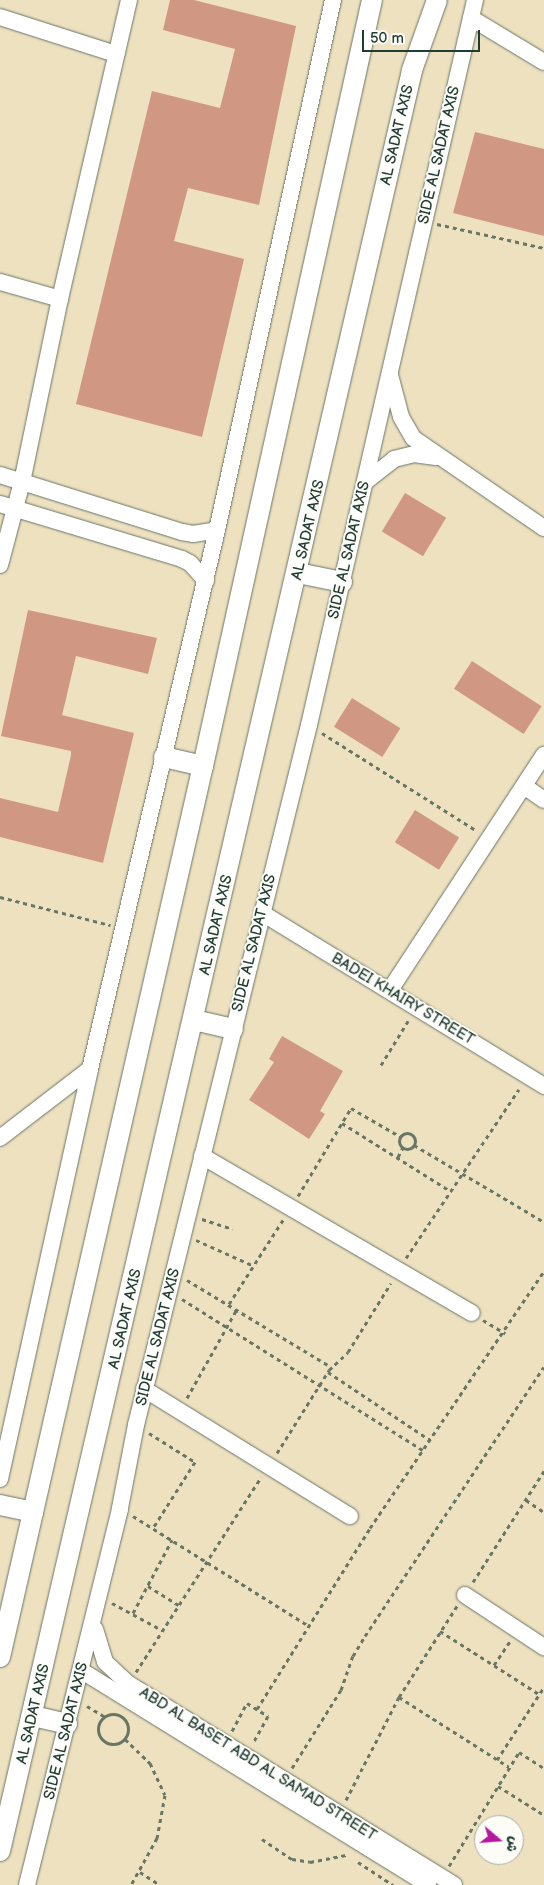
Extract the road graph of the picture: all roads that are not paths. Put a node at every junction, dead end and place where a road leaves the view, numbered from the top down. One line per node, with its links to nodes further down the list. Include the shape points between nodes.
1 (129, 0): 9 (street)
2 (333, 0): 21 (street)
3 (372, 0): 28 (main road)
4 (424, 0): 11 (main road)
5 (437, 0): 11 (main road, AL SADAT AXIS)
6 (475, 0): 8 (street, SIDE AL SADAT AXIS)
7 (0, 17): 9 (street)
8 (471, 18): 10 (street); 14 (street, SIDE AL SADAT AXIS)
9 (116, 54): 13 (street)
10 (544, 62)
11 (412, 70): 23 (main road, AL SADAT AXIS)
12 (0, 282): 13 (street)
13 (60, 299): 17 (street)
14 (389, 372): 15 (street, via 405,425 414,438); 18 (street, SIDE AL SADAT AXIS)
15 (438, 457): 18 (street, via 424,454 404,456 383,466); 20 (street)
16 (0, 475): 17 (street)
17 (22, 482): 19 (street); 21 (street, via 182,532 193,534)
18 (364, 482): 25 (street, SIDE AL SADAT AXIS)
19 (7, 506): 22 (street); 24 (street, via 182,558)
20 (544, 528)
21 (217, 530): 24 (street)
22 (0, 565)
23 (298, 572): 25 (main road); 33 (main road, AL SADAT AXIS)
24 (206, 581): 27 (street)
25 (342, 582): 31 (street, SIDE AL SADAT AXIS)
26 (544, 755): 29 (street)
27 (164, 757): 28 (main road); 35 (street)
28 (203, 766): 43 (main road)
29 (524, 786): 30 (street); 32 (street)
30 (544, 800)
31 (262, 913): 32 (street, BADEI KHAIRY STREET); 34 (street, SIDE AL SADAT AXIS)
32 (390, 990): 36 (street, BADEI KHAIRY STREET)
33 (194, 1020): 34 (main road); 50 (main road, AL SADAT AXIS)
34 (233, 1029): 38 (street, SIDE AL SADAT AXIS)
35 (90, 1069): 37 (street); 41 (street)
36 (544, 1086)
37 (0, 1138)
38 (202, 1156): 39 (street); 40 (street, SIDE AL SADAT AXIS)
39 (472, 1313)
40 (144, 1389): 44 (street); 46 (street, SIDE AL SADAT AXIS)
41 (0, 1479)
42 (0, 1505): 43 (main road)
43 (33, 1512): 48 (main road)
44 (350, 1516)
45 (465, 1595): 47 (street)
46 (94, 1618): 49 (street, SIDE AL SADAT AXIS); 53 (street, ABD AL BASET ABD AL SAMAD STREET, via 102,1655 115,1673 129,1684)
47 (544, 1647)
48 (0, 1657)
49 (82, 1671): 51 (street, SIDE AL SADAT AXIS); 53 (street, ABD AL BASET ABD AL SAMAD STREET)
50 (33, 1716): 51 (main road); 52 (main road, AL SADAT AXIS)
51 (67, 1724): 54 (street, SIDE AL SADAT AXIS)
52 (0, 1851)
53 (442, 1883)
54 (28, 1885)

